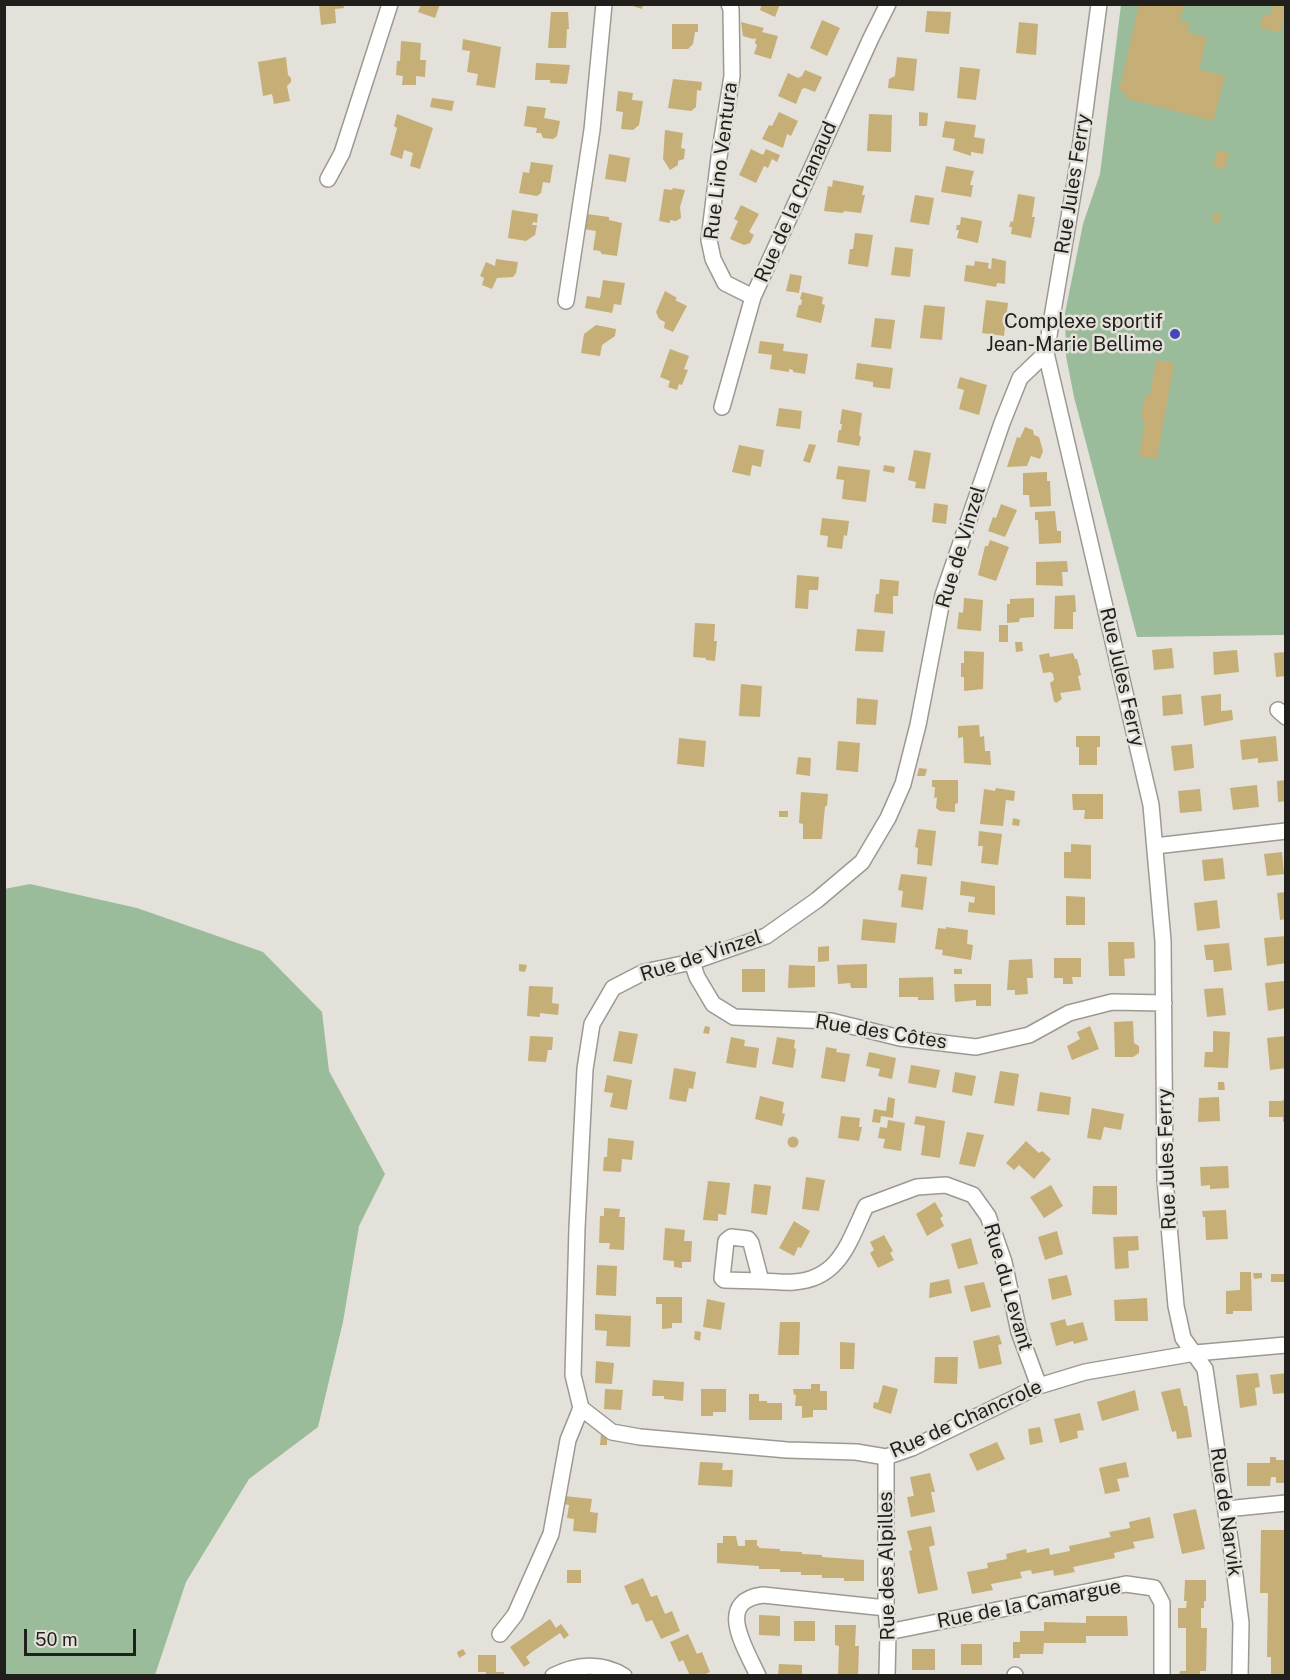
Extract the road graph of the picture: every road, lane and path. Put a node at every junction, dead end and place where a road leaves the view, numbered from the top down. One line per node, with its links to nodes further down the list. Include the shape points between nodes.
1 (390, 4): 6 (street, via 342,153)
2 (604, 4): 8 (street, via 592,130)
3 (729, 4): 7 (street, Rue Lino Ventura, via 732,76 709,240 712,259 725,283)
4 (888, 4): 7 (street, Rue de la Chanaud)
5 (1099, 4): 9 (street, Rue Jules Ferry, via 1078,164)
6 (328, 179)
7 (753, 297): 10 (street, Rue de la Chanaud)
8 (566, 300)
9 (1046, 353): 12 (street, Rue Jules Ferry, via 1151,805); 13 (street, Rue de Vinzel, via 1020,378 958,547 943,595 906,774 888,818 862,862 817,900 766,936)
10 (722, 407)
11 (1286, 831): 12 (street)
12 (1155, 846): 14 (street, Rue Jules Ferry)
13 (692, 962): 14 (street, Rue des Côtes, via 713,1004 734,1017 831,1021 900,1038 976,1047 1029,1035 1069,1013 1112,1002); 19 (street, Rue de Vinzel, via 644,972 613,988 592,1024 585,1069 577,1228 573,1375)
14 (1164, 1003): 17 (street, Rue Jules Ferry, via 1165,1180 1176,1306 1183,1338)
15 (761, 1281): 18 (street, Rue du Levant, via 795,1282 819,1277 840,1260 866,1206 917,1187 946,1185 973,1195 988,1216 1004,1262 1018,1332)
16 (1286, 1345): 17 (street, Rue de Chancrole)
17 (1195, 1353): 18 (street, Rue de Chancrole, via 1085,1372); 22 (street, Rue de Narvik, via 1205,1369)
18 (1039, 1386): 20 (street, Rue de Chancrole)
19 (581, 1408): 20 (street, Rue de Chancrole, via 612,1432 640,1437); 25 (street, via 568,1440 550,1534 515,1615)
20 (886, 1457): 23 (street, Rue des Alpilles)
21 (1286, 1503): 22 (street)
22 (1226, 1509): 31 (street, Rue de Narvik, via 1241,1623)
23 (886, 1608): 24 (street, Rue des Alpilles); 28 (street, via 763,1595 750,1597 741,1605 735,1625)
24 (888, 1632): 29 (street, Rue des Alpilles); 30 (street, Rue de la Camargue, via 1126,1584 1142,1585 1154,1588 1162,1603)
25 (500, 1634)
26 (553, 1676): 27 (street, via 593,1666 603,1666)
27 (624, 1676)
28 (758, 1676)
29 (887, 1676)
30 (1162, 1676)
31 (1240, 1676)

